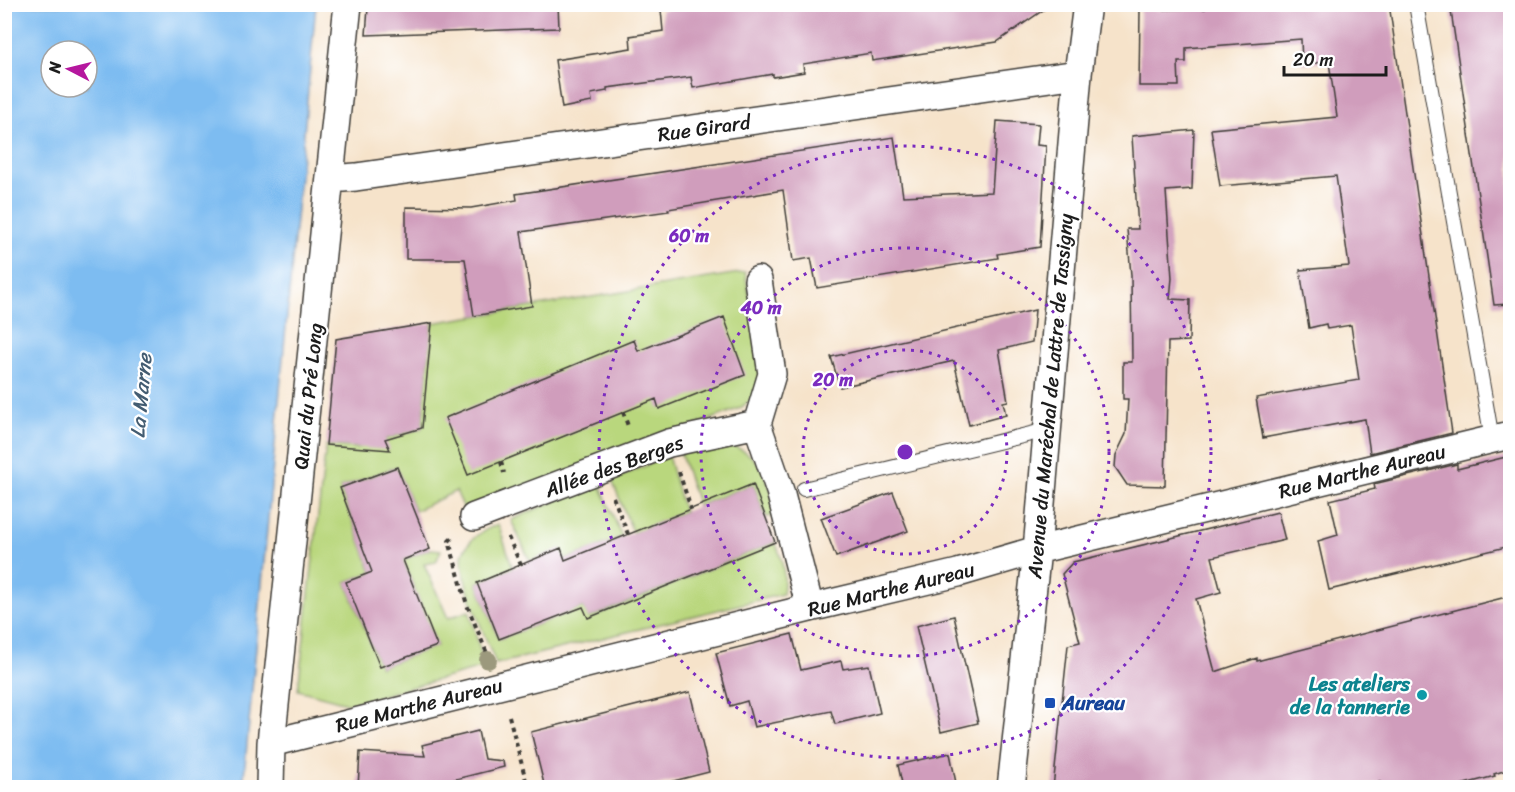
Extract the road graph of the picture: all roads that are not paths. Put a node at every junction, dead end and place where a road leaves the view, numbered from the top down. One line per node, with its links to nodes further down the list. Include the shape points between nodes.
1 (348, 4): 5 (street, Quai du Pré Long)
2 (1088, 4): 4 (street, Avenue du Maréchal de Lattre de Tassigny)
3 (1416, 4): 9 (lane)
4 (1078, 74): 5 (street, Rue Girard); 8 (street, Avenue du Maréchal de Lattre de Tassigny)
5 (330, 179): 14 (street, Quai du Pré Long)
6 (758, 280): 7 (street, via 772,374)
7 (757, 424): 11 (street, Allée des Berges, via 669,443); 13 (street, via 780,491)
8 (1047, 430): 10 (lane); 12 (street, Avenue du Maréchal de Lattre de Tassigny)
9 (1501, 437): 12 (street, Rue Marthe Aureau)
10 (804, 489)
11 (474, 517)
12 (1037, 550): 13 (street, Rue Marthe Aureau); 16 (street, Avenue du Maréchal de Lattre de Tassigny)
13 (810, 608): 14 (street, Rue Marthe Aureau)
14 (271, 743): 15 (street, Quai du Pré Long)
15 (270, 788)
16 (1011, 788)

